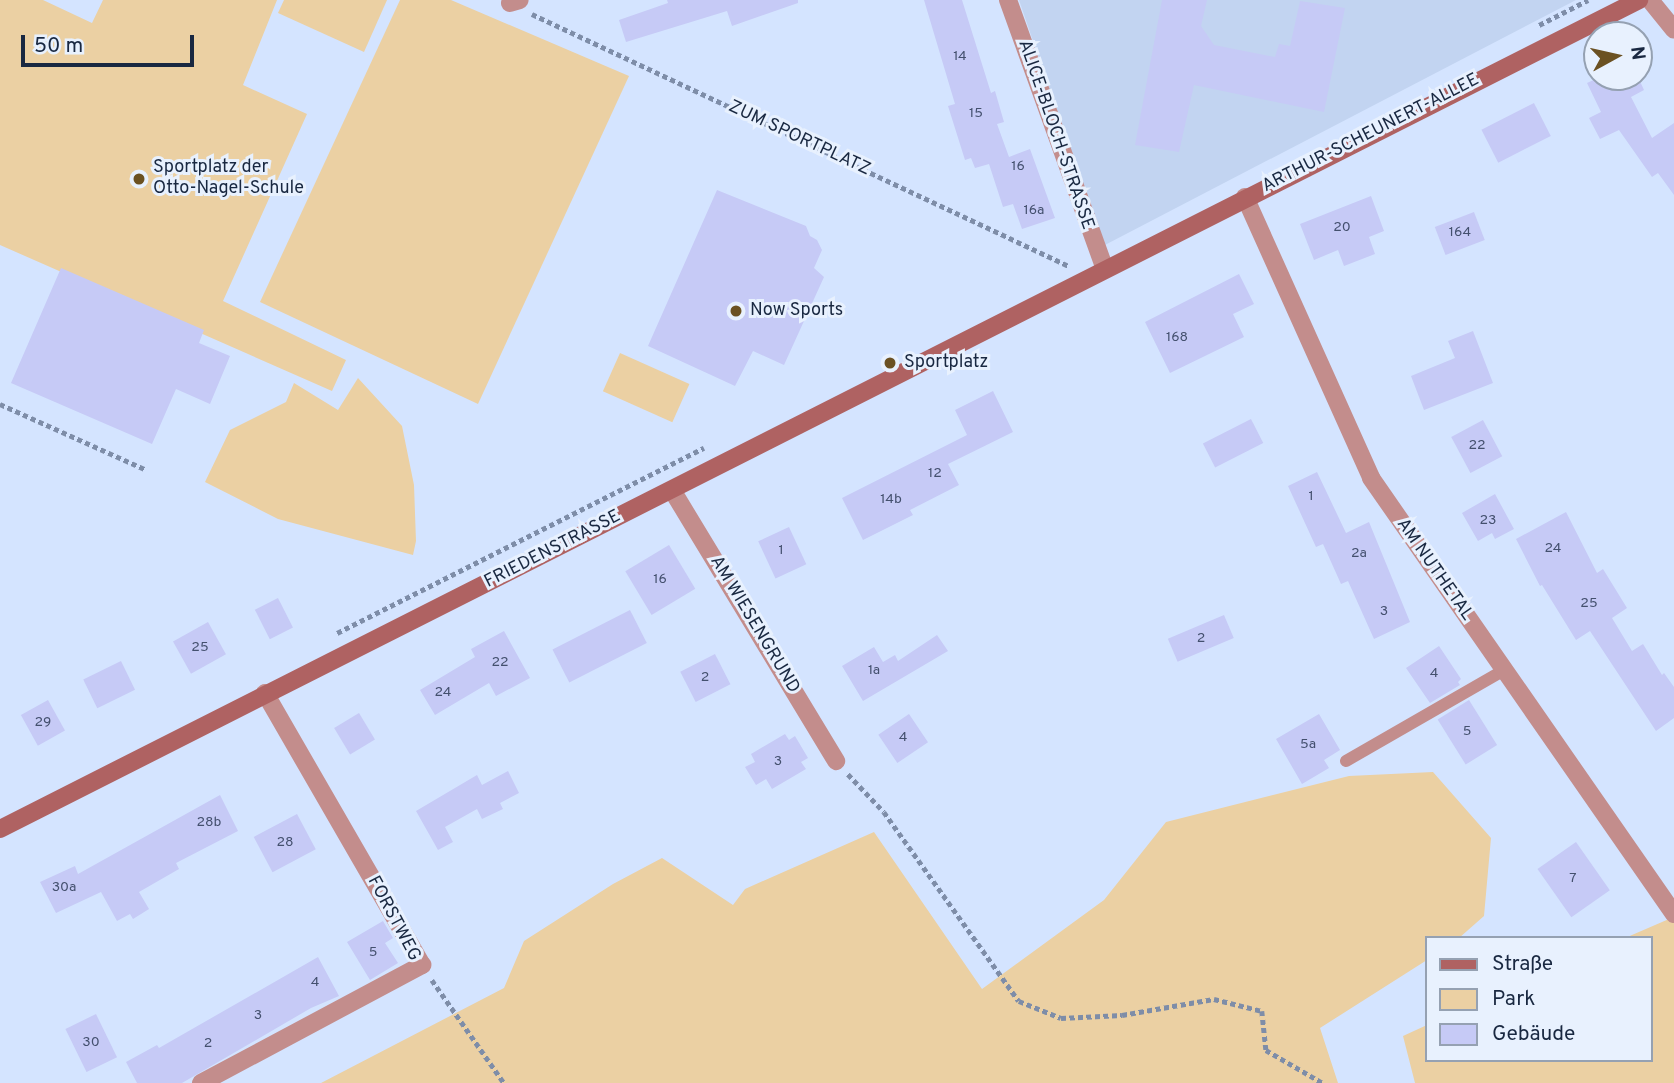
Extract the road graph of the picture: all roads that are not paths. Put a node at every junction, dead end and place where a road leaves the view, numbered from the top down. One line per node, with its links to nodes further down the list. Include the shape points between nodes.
1 (1008, 0): 6 (street, ALICE-BLOCH-STRASSE)
2 (1639, 0): 5 (main road, ARTHUR-SCHEUNERT-ALLEE)
3 (1650, 0): 4 (street)
4 (1674, 30)
5 (1245, 197): 6 (main road, ARTHUR-SCHEUNERT-ALLEE); 8 (street, AM NUTHETAL, via 1371,478)
6 (1105, 269): 7 (main road, FRIEDENSTRASSE)
7 (672, 490): 9 (main road, FRIEDENSTRASSE); 10 (street, AM WIESENGRUND)
8 (1504, 670): 11 (lane); 13 (street, AM NUTHETAL)
9 (265, 694): 12 (main road, FRIEDENSTRASSE); 14 (street, FORSTWEG, via 422,965)
10 (836, 761)
11 (1346, 761)
12 (0, 829)
13 (1674, 914)
14 (201, 1083)

